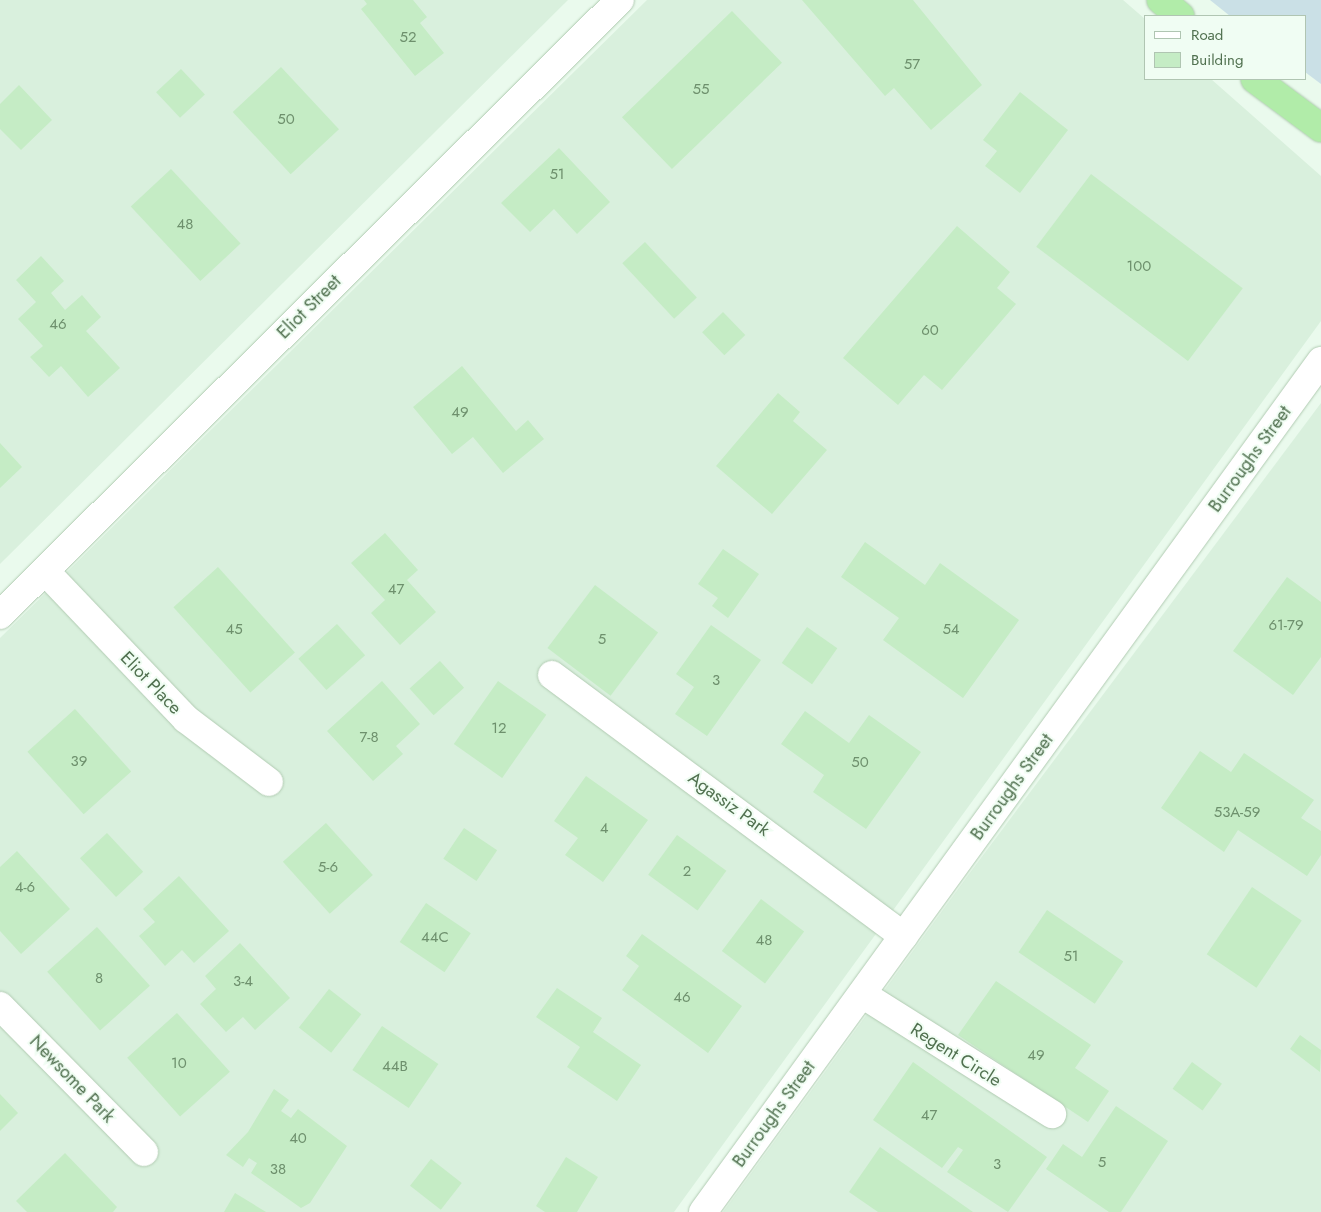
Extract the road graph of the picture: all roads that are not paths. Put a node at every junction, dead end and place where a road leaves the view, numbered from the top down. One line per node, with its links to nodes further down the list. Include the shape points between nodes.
1 (620, 0): 7 (street, Eliot Street)
2 (1161, 0): 3 (highway)
3 (1179, 15)
4 (1257, 80): 5 (highway)
5 (1321, 128)
6 (1321, 361): 11 (street, Burroughs Street)
7 (45, 571): 8 (street, Eliot Street); 10 (street, Eliot Place, via 186,719)
8 (0, 615)
9 (552, 675): 11 (street, Agassiz Park)
10 (269, 782)
11 (904, 936): 12 (street, Burroughs Street)
12 (862, 994): 14 (street, Regent Circle); 16 (street, Burroughs Street)
13 (0, 1006): 15 (street, Newsome Park)
14 (1052, 1114)
15 (144, 1152)
16 (703, 1212)

